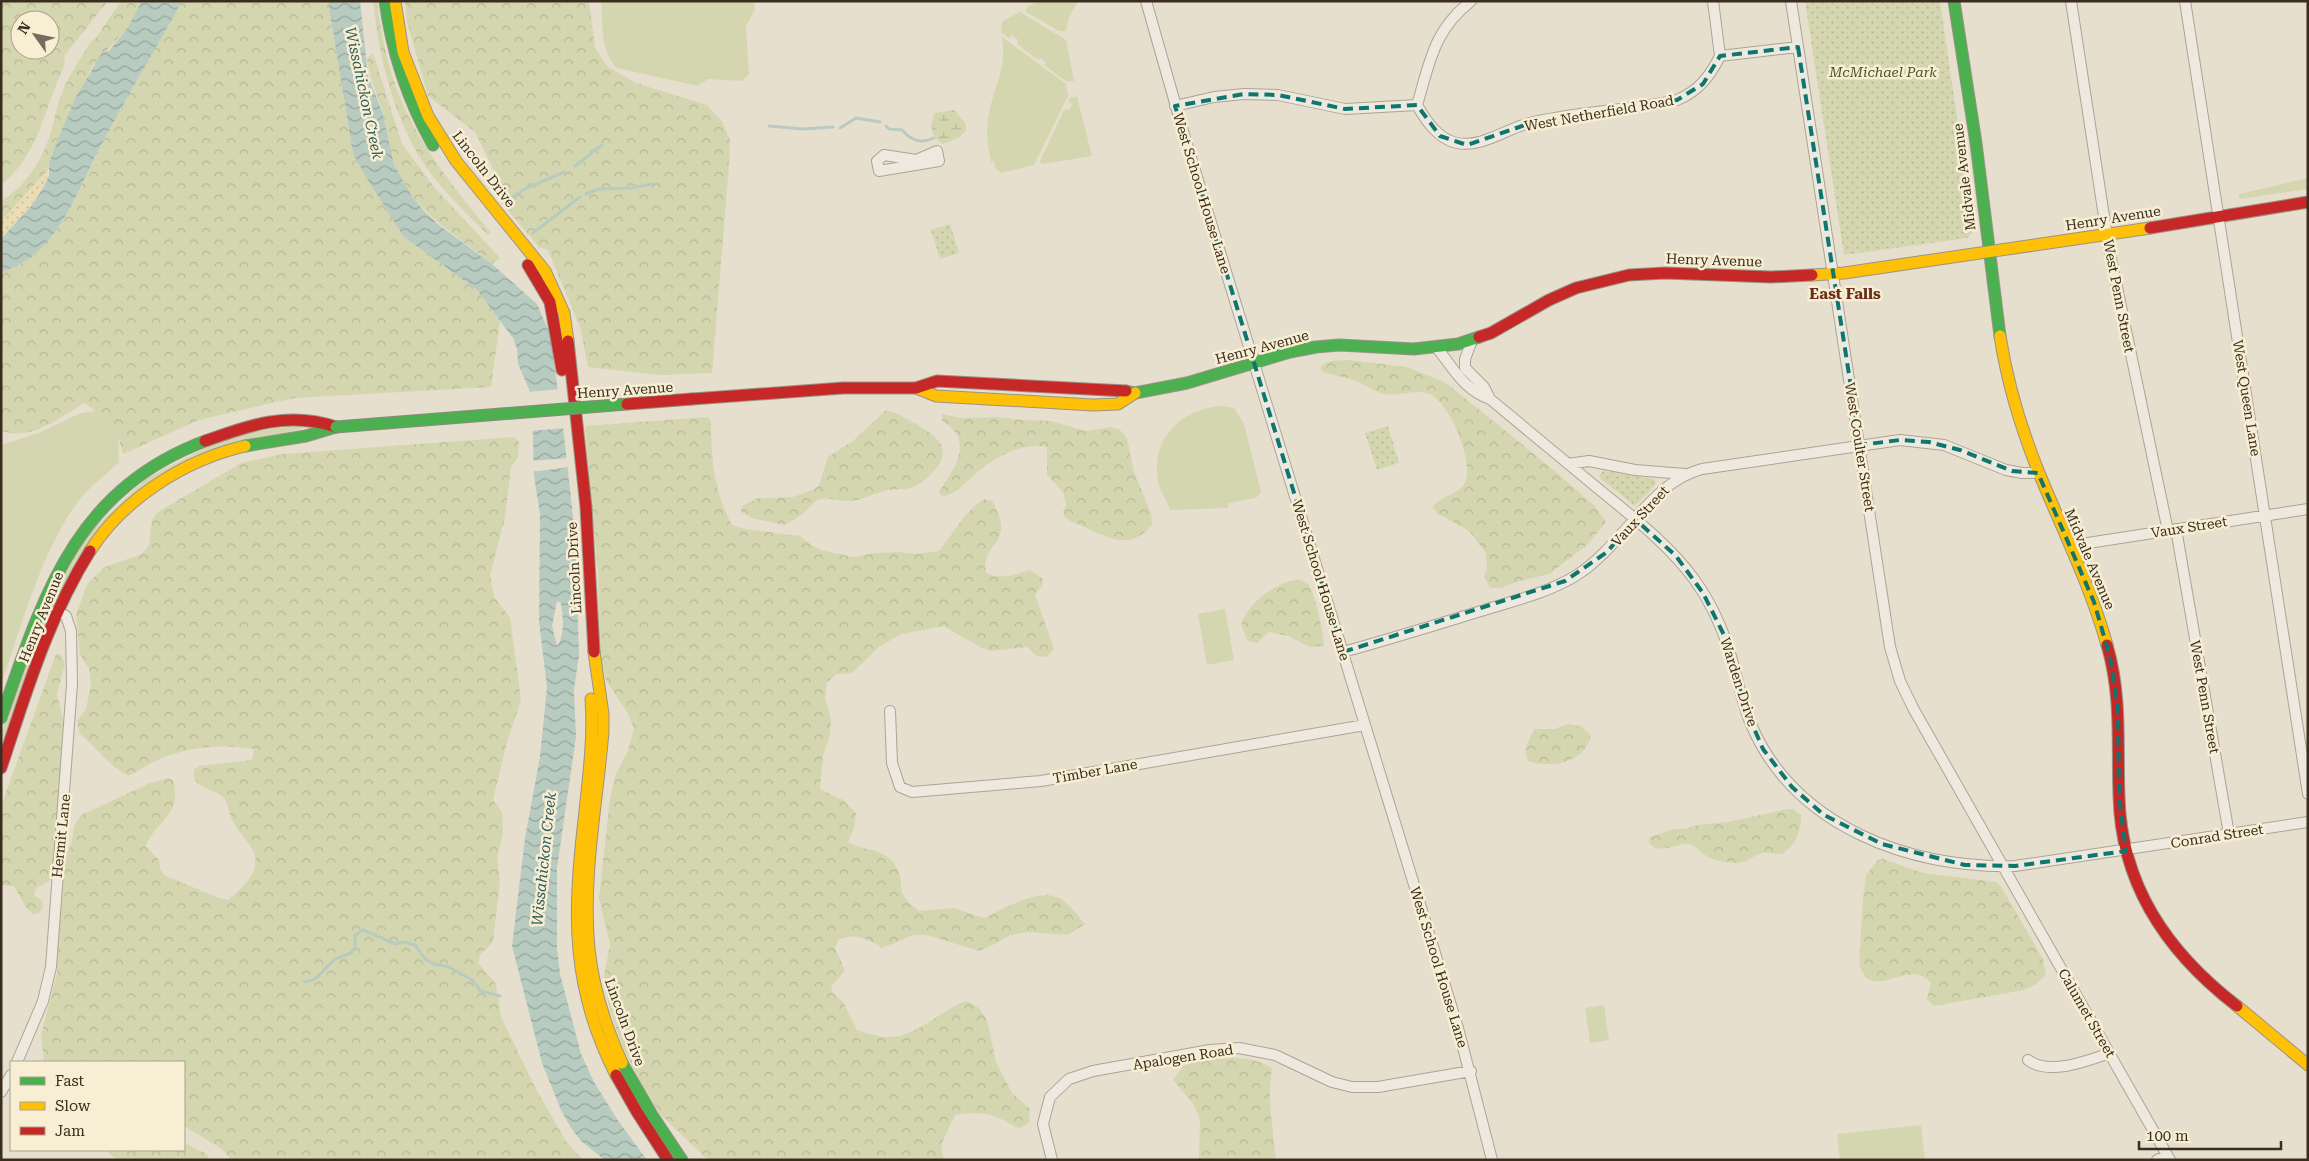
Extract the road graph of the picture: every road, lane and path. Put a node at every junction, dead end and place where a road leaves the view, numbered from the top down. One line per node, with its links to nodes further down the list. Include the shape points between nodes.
1 (384, 1): 55 (main road, Lincoln Drive, via 398,72 419,121 448,167 536,276 550,302 577,498 584,637 592,712 577,903 580,971 588,1004 620,1085)
2 (395, 1): 56 (main road, Lincoln Drive, via 405,60 428,116 456,161 545,271 564,314 584,490 593,647 603,714 588,891 590,965 603,1015 628,1077)
3 (1146, 1): 13 (street, West School House Lane)
4 (1471, 1): 12 (street, via 1437,40)
5 (1713, 1): 11 (street)
6 (1791, 1): 10 (street, West Coulter Street)
7 (1954, 1): 18 (main road, Midvale Avenue, via 1979,162)
8 (2071, 1): 17 (street, West Penn Street)
9 (2186, 1): 16 (street, West Queen Lane)
10 (1798, 47): 11 (street); 19 (street, West Coulter Street)
11 (1720, 56): 12 (street, West Netherfield Road, via 1703,84 1678,100 1531,123 1475,144 1457,143 1440,136)
12 (1417, 105): 13 (street, via 1345,109 1278,95 1244,94)
13 (1175, 106): 22 (street, West School House Lane)
14 (883, 170): 14 (street, via 879,171 877,161 884,155 911,160 937,151 938,160)
15 (2308, 202): 16 (main road, Henry Avenue)
16 (2219, 217): 17 (main road, Henry Avenue); 32 (street, West Queen Lane)
17 (2106, 234): 18 (main road, Henry Avenue); 34 (street, West Penn Street)
18 (1987, 253): 19 (main road, Henry Avenue); 29 (main road, Midvale Avenue, via 2003,356 2015,406)
19 (1833, 274): 20 (main road, Henry Avenue, via 1764,277 1652,273 1616,277 1560,295 1504,327); 27 (street, West Coulter Street)
20 (1472, 340): 21 (main road, Henry Avenue); 25 (street, Warden Drive, via 1465,368 1484,387)
21 (1437, 348): 22 (main road, Henry Avenue, via 1328,346 1290,352); 25 (street, Warden Drive, via 1463,384)
22 (1254, 363): 24 (main road, Henry Avenue, via 1187,384); 37 (street, West School House Lane)
23 (916, 388): 24 (main road, Henry Avenue, via 937,381 1115,389); 24 (main road, Henry Avenue, via 936,396 1074,406 1118,404); 26 (main road, Henry Avenue, bridge, via 842,388)
24 (1135, 393)
25 (1490, 399): 28 (street, Warden Drive)
26 (336, 427): 36 (main road, Henry Avenue, via 315,436 231,449 200,461 158,484 120,515 97,541 70,581); 39 (main road, Henry Avenue, via 315,420 270,423 227,433 164,461 119,493 83,532 52,581)
27 (1860, 445): 29 (street, Vaux Street, via 1900,440 1929,442 1960,450 2006,470); 30 (street, Vaux Street); 46 (street, West Coulter Street, via 1890,647 1900,682)
28 (1568, 464): 30 (street, via 1589,461 1635,470); 33 (street, Warden Drive)
29 (2038, 473): 35 (main road, Midvale Avenue)
30 (1686, 474): 33 (street, Vaux Street, via 1666,486)
31 (2308, 509): 32 (street, Vaux Street)
32 (2265, 516): 34 (street, Vaux Street); 42 (street, West Queen Lane)
33 (1635, 520): 37 (street, Vaux Street, via 1595,562 1559,584); 46 (street, Warden Drive, via 1676,556 1703,593 1725,637 1756,736 1772,762 1802,797 1840,825 1897,850 1946,862)
34 (2172, 530): 35 (street, Vaux Street, via 2088,542); 44 (street, West Penn Street)
35 (2071, 549): 45 (main road, Midvale Avenue, via 2094,602 2115,680 2119,724 2119,811)
36 (56, 611): 41 (main road, Henry Avenue); 49 (street, Hermit Lane, via 66,616 71,631 72,684 51,967 43,1001)
37 (1343, 652): 40 (street, West School House Lane)
38 (890, 711): 40 (street, Timber Lane, via 894,772 900,786 912,792 1033,782)
39 (1, 718)
40 (1365, 725): 51 (street, West School House Lane)
41 (1, 768)
42 (2308, 794)
43 (2308, 822): 44 (street, Conrad Street)
44 (2229, 834): 45 (street, Conrad Street)
45 (2126, 851): 46 (street, Warden Drive); 50 (main road, Midvale Avenue, via 2153,917 2182,958 2213,989 2266,1028)
46 (2004, 867): 47 (street, Calumet Street)
47 (2110, 1053): 48 (street, via 2051,1067 2038,1066); 54 (street, Calumet Street)
48 (2028, 1060)
49 (17, 1061)
50 (2308, 1065)
51 (1470, 1071): 57 (street, Apalogen Road, via 1378,1087 1352,1087 1332,1082 1275,1054 1239,1048 1210,1050 1093,1071 1069,1079 1050,1096 1043,1124); 58 (street, West School House Lane)
52 (10, 1077): 53 (street)
53 (1, 1092)
54 (2169, 1158): 59 (street)
55 (668, 1160)
56 (682, 1160)
57 (1052, 1160)
58 (1492, 1160)
59 (2158, 1160)

